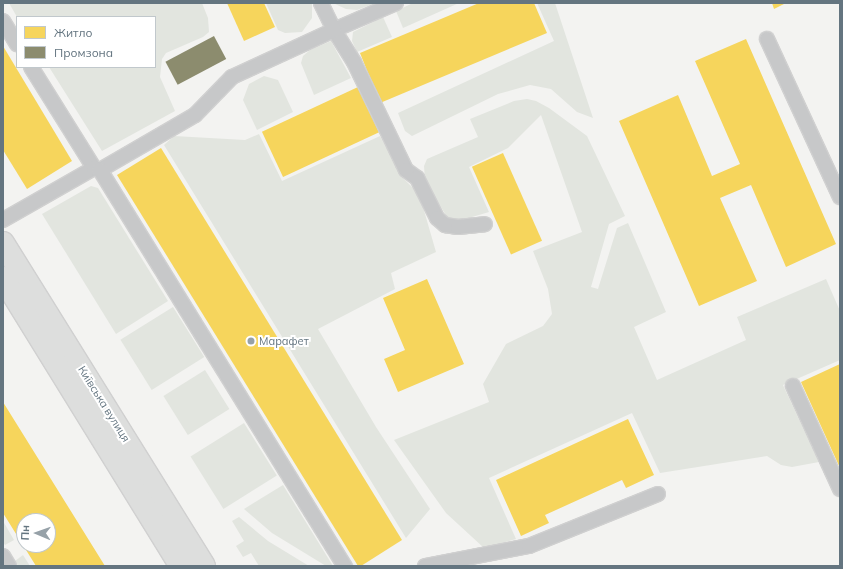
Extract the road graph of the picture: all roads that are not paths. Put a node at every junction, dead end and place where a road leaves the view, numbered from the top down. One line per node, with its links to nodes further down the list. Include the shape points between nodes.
1 (321, 3): 4 (lane)
2 (396, 3): 4 (lane)
3 (3, 21): 6 (lane)
4 (334, 30): 8 (lane, via 232,77 195,115); 11 (lane, via 354,62 406,170 417,178 437,218 445,225 458,227)
5 (767, 39): 9 (lane)
6 (16, 42)
7 (32, 68): 8 (lane)
8 (97, 169): 10 (lane); 21 (lane)
9 (840, 197)
10 (3, 220)
11 (485, 224)
12 (3, 243): 20 (main road, Київська вулиця)
13 (5, 285): 19 (main road, Київська вулиця)
14 (793, 386): 15 (lane)
15 (840, 489)
16 (658, 494): 22 (lane, via 529,546)
17 (3, 556): 18 (lane)
18 (9, 566)
19 (181, 566)
20 (204, 566)
21 (345, 566)
22 (425, 566)

